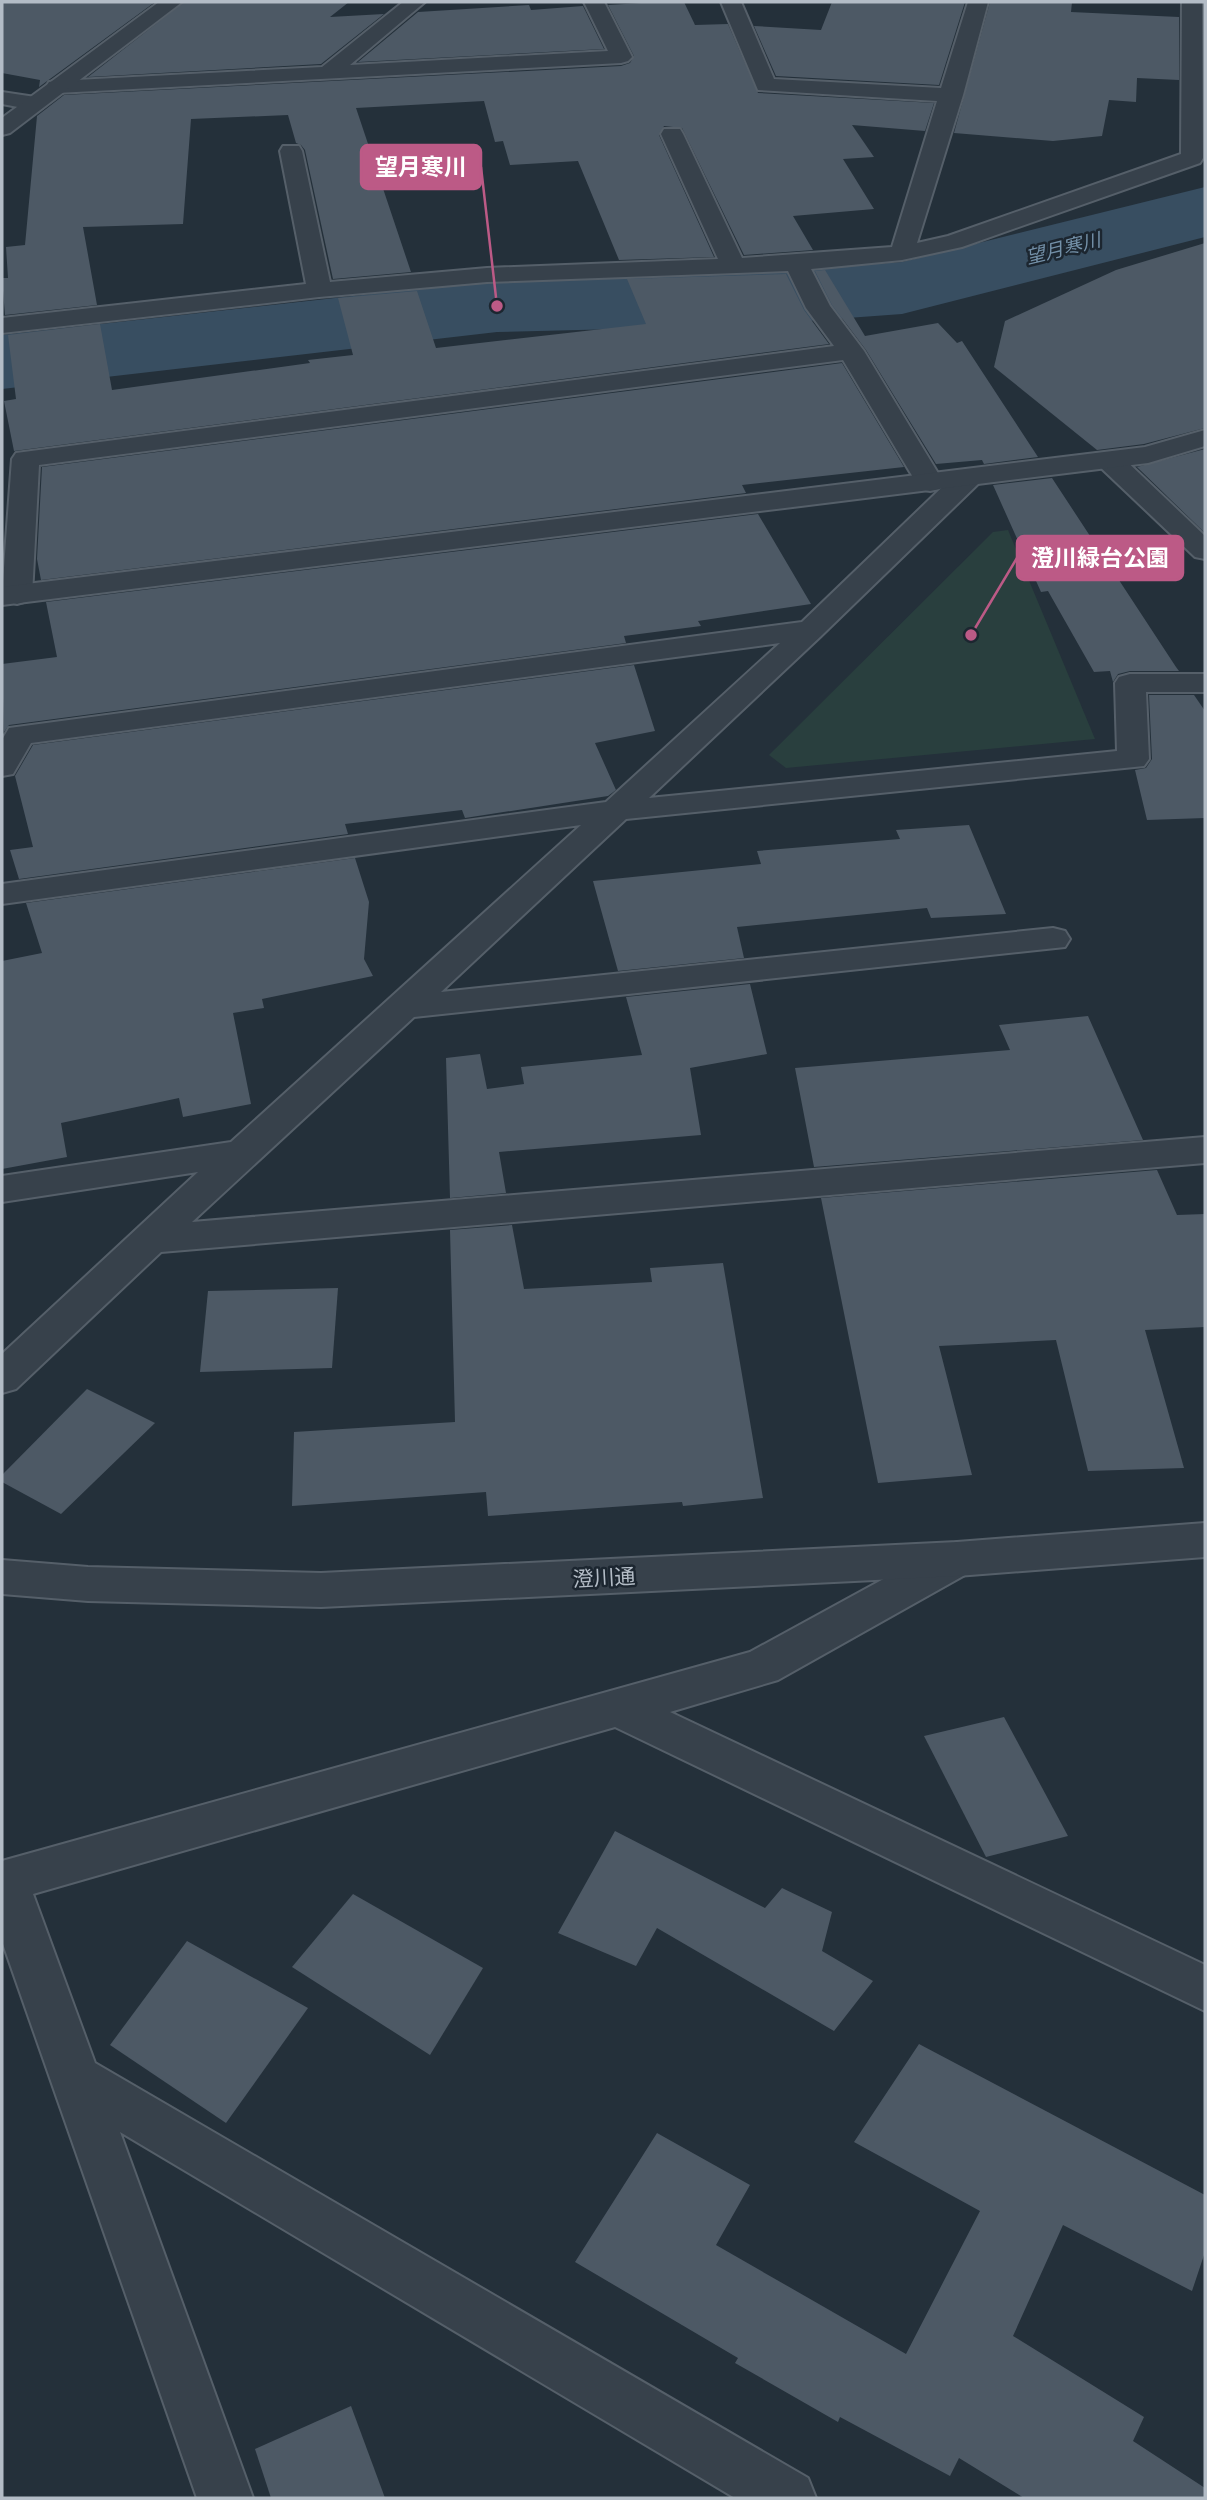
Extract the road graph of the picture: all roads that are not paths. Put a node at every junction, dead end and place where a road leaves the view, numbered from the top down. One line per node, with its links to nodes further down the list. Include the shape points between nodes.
1 (171, 2): 8 (street)
2 (415, 2): 7 (street)
3 (594, 2): 7 (street, via 621,57)
4 (731, 2): 9 (street, via 766,85)
5 (978, 2): 9 (street)
6 (1192, 2): 15 (street, via 1192,158 954,242)
7 (328, 73): 8 (street)
8 (57, 87): 11 (street)
9 (952, 95): 15 (street)
10 (2, 98): 11 (street)
11 (34, 103): 12 (street)
12 (2, 128)
13 (672, 134): 16 (street)
14 (291, 151): 18 (street)
15 (902, 253): 17 (street)
16 (733, 265): 17 (street); 18 (street, via 487,275)
17 (807, 286): 20 (street)
18 (319, 290): 19 (street)
19 (2, 326)
20 (851, 351): 24 (street); 26 (street, via 26,459)
21 (1205, 438): 22 (street, via 1148,455)
22 (1109, 460): 23 (street); 25 (street)
23 (968, 478): 24 (street); 27 (street)
24 (930, 483): 26 (street)
25 (1205, 551)
26 (9, 595)
27 (811, 630): 29 (street, via 20,735); 30 (street)
28 (1205, 683): 30 (street, via 1130,683 1133,760)
29 (2, 767)
30 (612, 811): 31 (street); 33 (street)
31 (2, 894)
32 (1053, 939): 33 (street)
33 (404, 1007): 35 (street)
34 (1205, 1150): 37 (street)
35 (242, 1153): 36 (street); 37 (street)
36 (2, 1189)
37 (151, 1240): 38 (street)
38 (2, 1378)
39 (1205, 1540): 40 (street, 澄川通)
40 (957, 1559): 41 (street, 澄川通, via 321,1590); 42 (street, via 762,1667)
41 (2, 1577)
42 (620, 1709): 43 (street); 44 (street)
43 (4, 1882): 45 (street)
44 (1205, 1989)
45 (76, 2079): 46 (street); 47 (street)
46 (225, 2498)
47 (788, 2498)

